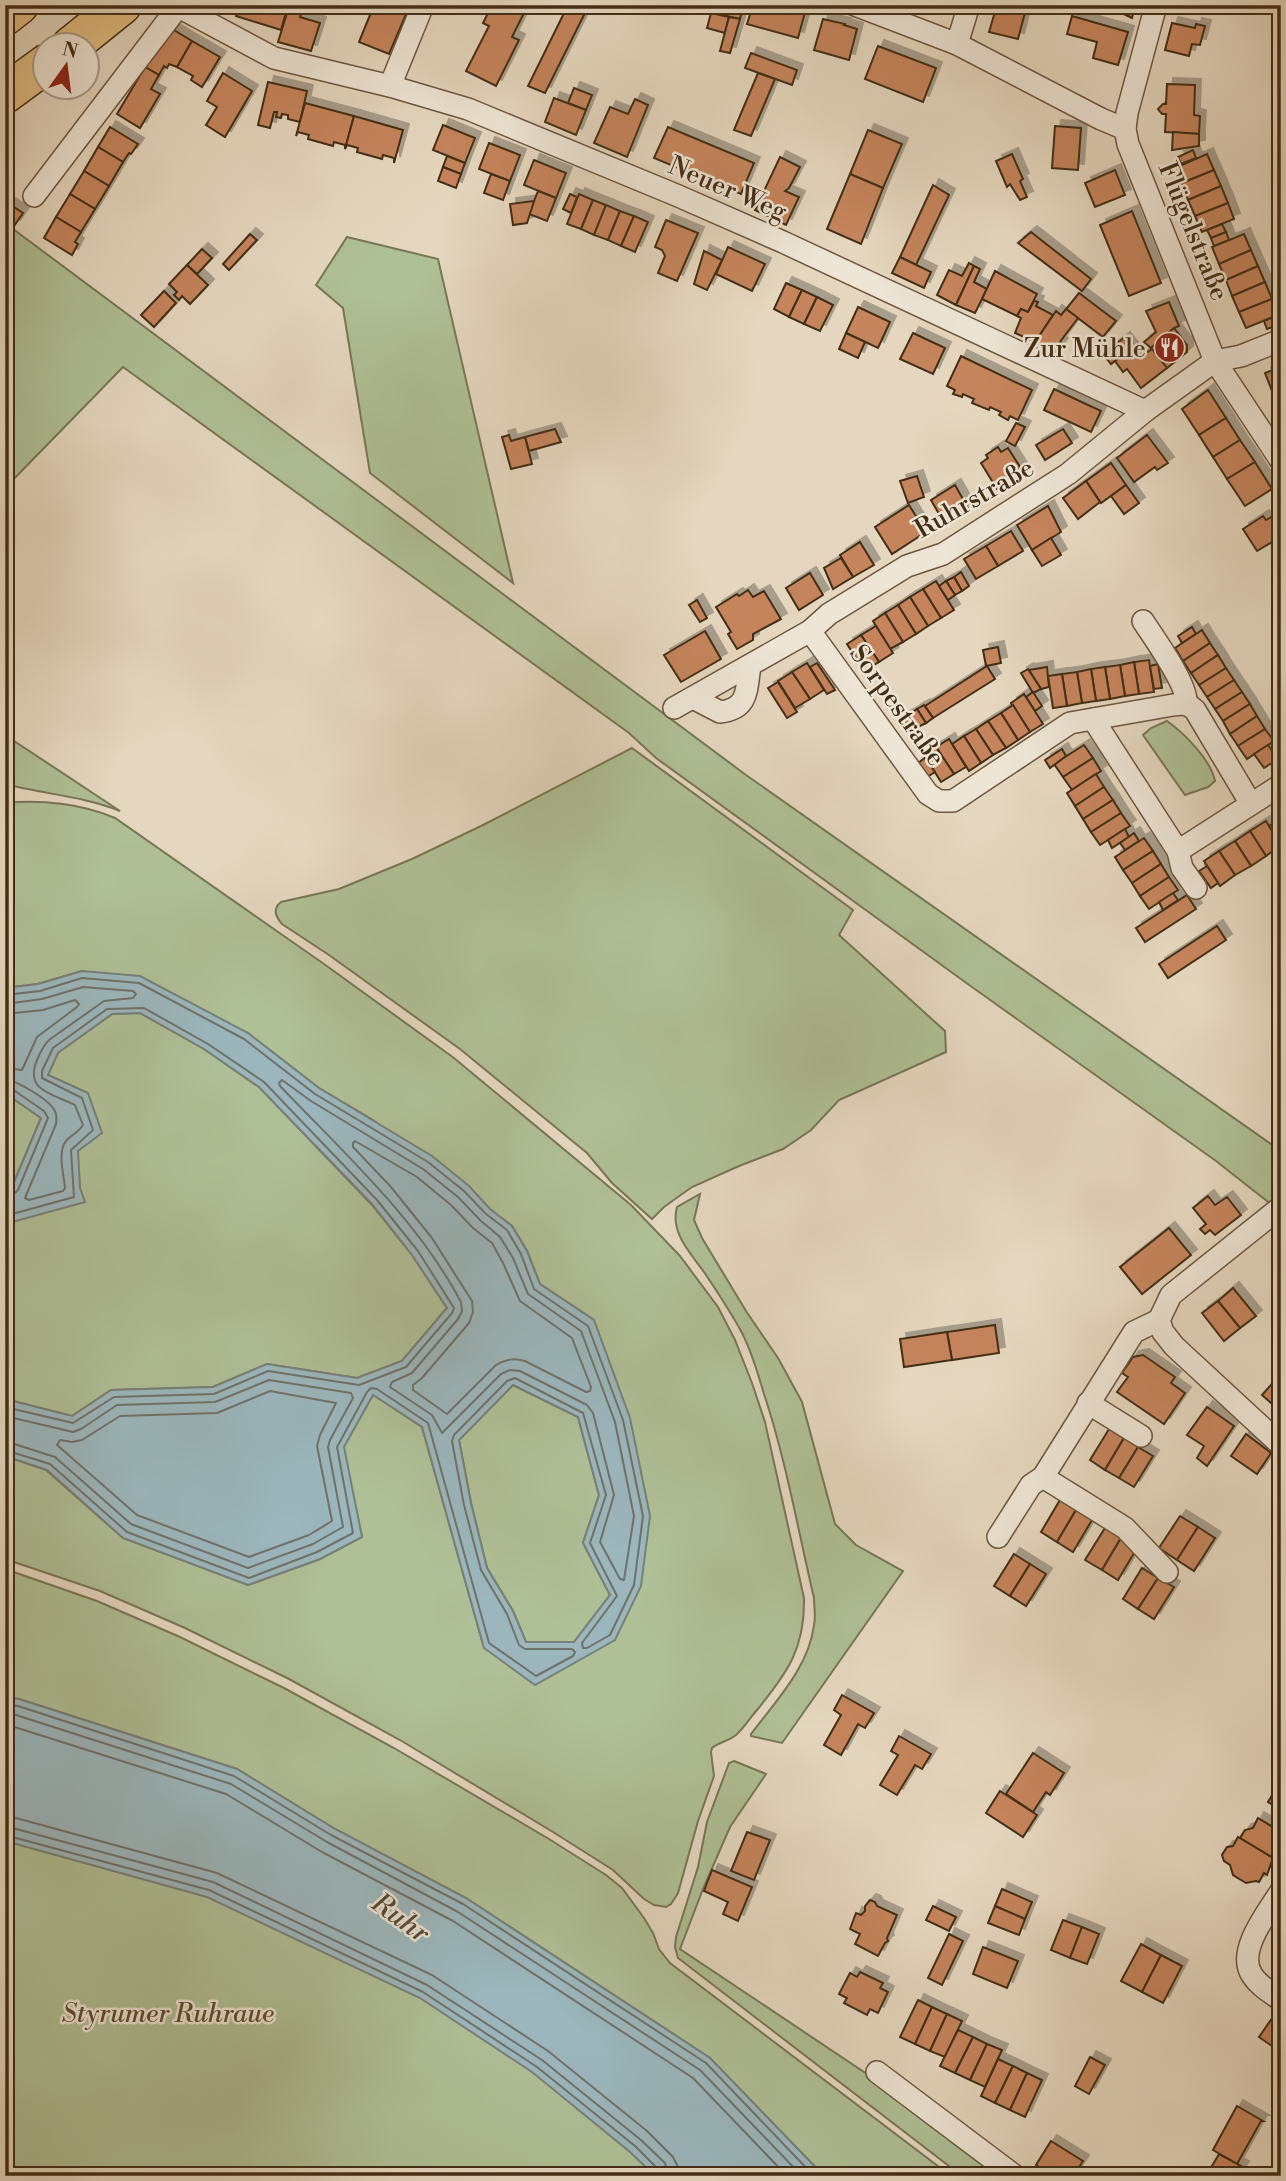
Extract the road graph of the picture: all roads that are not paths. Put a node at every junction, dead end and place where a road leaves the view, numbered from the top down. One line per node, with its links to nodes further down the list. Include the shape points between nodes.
1 (19, 5): 8 (highway)
2 (423, 5): 12 (street)
3 (855, 5): 10 (street)
4 (969, 5): 10 (street)
5 (1156, 5): 14 (street, Flügelstraße)
6 (176, 6): 12 (street, Neuer Weg, via 274,58); 15 (street)
7 (113, 13): 9 (highway)
8 (5, 16)
9 (89, 32)
10 (957, 44): 14 (street)
11 (32, 74): 13 (highway)
12 (390, 86): 18 (street, Neuer Weg, via 468,109 677,195)
13 (5, 94)
14 (1125, 129): 17 (street, Flügelstraße)
15 (34, 196)
16 (1281, 340): 17 (street)
17 (1215, 361): 18 (street, Ruhrstraße); 19 (street, Flügelstraße)
18 (1145, 411): 21 (street, Ruhrstraße, via 1068,474 943,554 907,566 829,614)
19 (1281, 461)
20 (1143, 621): 23 (street, via 1181,683)
21 (810, 631): 22 (street, Ruhrstraße); 24 (street, Sorpestraße, via 928,794 939,801 953,801 1070,723)
22 (750, 666): 22 (street, Ruhrstraße, via 683,703 720,712 737,708 744,698)
23 (1186, 704): 24 (street, Sorpestraße); 26 (street, via 1195,710)
24 (1093, 719): 27 (street)
25 (1281, 785): 26 (street)
26 (1251, 804): 27 (street)
27 (1178, 852): 28 (street, via 1182,868)
28 (1196, 888)
29 (1281, 1207): 30 (street, via 1171,1295)
30 (1159, 1320): 31 (street, via 1134,1332); 33 (street, via 1174,1346)
31 (1088, 1403): 32 (street); 34 (street)
32 (1141, 1436)
33 (1281, 1445)
34 (1043, 1477): 35 (street, via 1031,1485); 36 (street, via 1125,1528)
35 (998, 1537)
36 (1167, 1572)
37 (1281, 1891): 38 (street, via 1248,1948 1247,1962 1256,1980)
38 (1281, 2000)
39 (877, 2072): 40 (street)
40 (1015, 2176)

